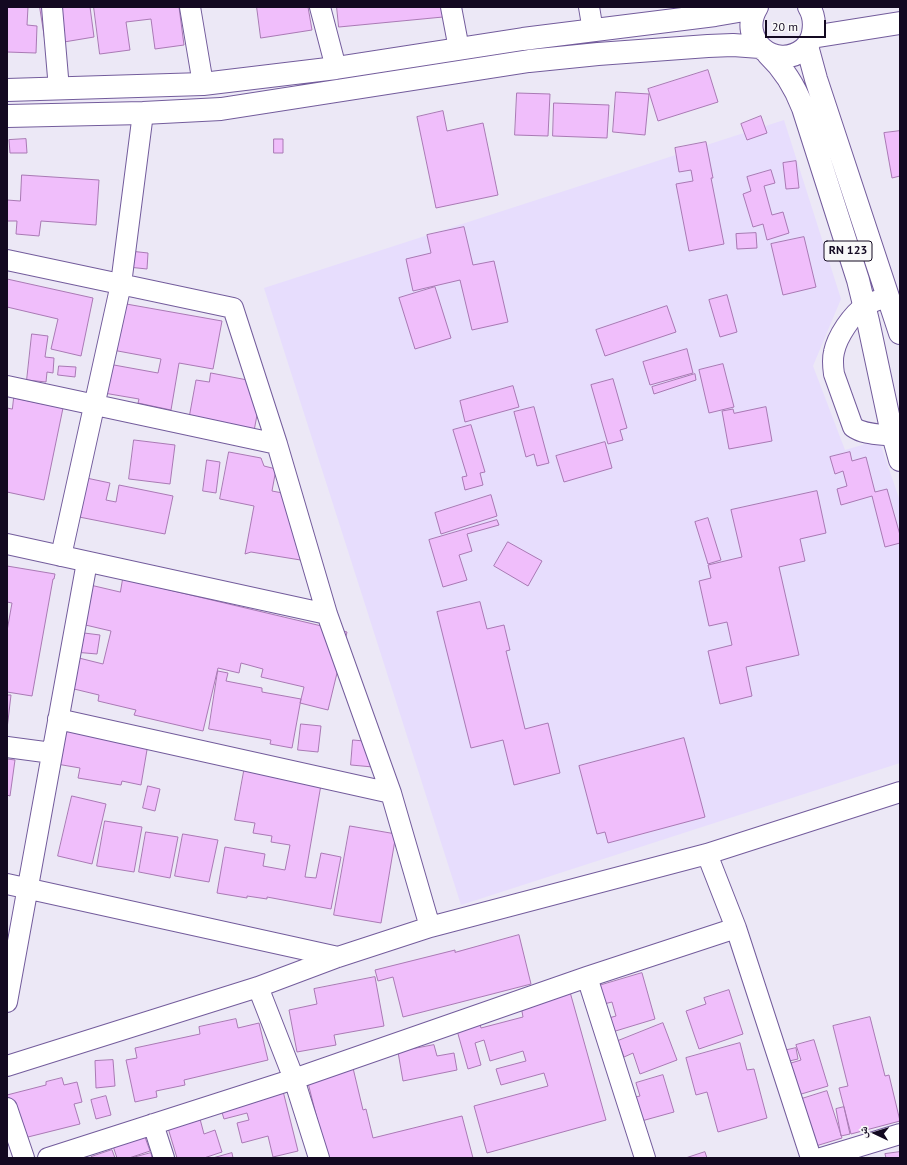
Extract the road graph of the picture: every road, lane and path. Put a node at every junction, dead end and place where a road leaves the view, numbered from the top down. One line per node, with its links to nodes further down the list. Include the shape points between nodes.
1 (52, 7): 15 (street)
2 (190, 7): 14 (street)
3 (320, 7): 13 (street)
4 (451, 7): 11 (street)
5 (589, 7): 9 (street)
6 (756, 7): 9 (main road); 12 (main road, via 752,16 752,32)
7 (809, 7): 10 (main road, via 815,25)
8 (900, 23): 10 (main road)
9 (593, 31): 11 (main road)
10 (810, 42): 12 (main road, via 799,53 789,56 778,56); 21 (main road, RN 123, via 816,79)
11 (459, 49): 13 (main road)
12 (764, 50): 17 (main road, via 721,45 529,61 221,110); 22 (main road, RN 123, via 778,63 798,96)
13 (336, 68): 14 (main road)
14 (203, 84): 15 (main road)
15 (59, 89): 16 (main road)
16 (7, 90)
17 (143, 113): 18 (main road); 20 (street)
18 (7, 116)
19 (7, 260): 20 (street)
20 (121, 284): 25 (street); 27 (street, via 233,308)
21 (888, 296): 22 (street); 23 (main road, RN 123)
22 (865, 306): 26 (main road, RN 123); 26 (street, via 850,321 834,350 834,374 853,427 863,432)
23 (900, 333)
24 (7, 386): 25 (street)
25 (94, 404): 27 (street); 30 (street)
26 (893, 436): 28 (main road, RN 123)
27 (277, 444): 32 (street)
28 (900, 460)
29 (7, 544): 30 (street)
30 (61, 556): 31 (street)
31 (87, 562): 32 (street); 33 (street)
32 (328, 614): 37 (street)
33 (58, 719): 35 (street); 37 (street)
34 (7, 747): 35 (street)
35 (52, 753): 40 (street)
36 (900, 792): 38 (street)
37 (391, 793): 41 (street)
38 (707, 854): 41 (street); 42 (street)
39 (7, 884): 40 (street)
40 (28, 889): 43 (street); 46 (street)
41 (430, 927): 43 (street)
42 (736, 928): 44 (street); 57 (street)
43 (338, 957): 45 (street)
44 (587, 977): 48 (street); 56 (street)
45 (258, 987): 47 (street); 48 (street)
46 (7, 1002)
47 (7, 1066)
48 (294, 1079): 50 (street); 55 (street)
49 (7, 1108): 52 (street)
50 (153, 1124): 53 (street); 54 (street)
51 (900, 1134): 58 (street)
52 (24, 1158)
53 (48, 1158)
54 (164, 1158)
55 (319, 1158)
56 (645, 1158)
57 (810, 1158)
58 (821, 1158)

